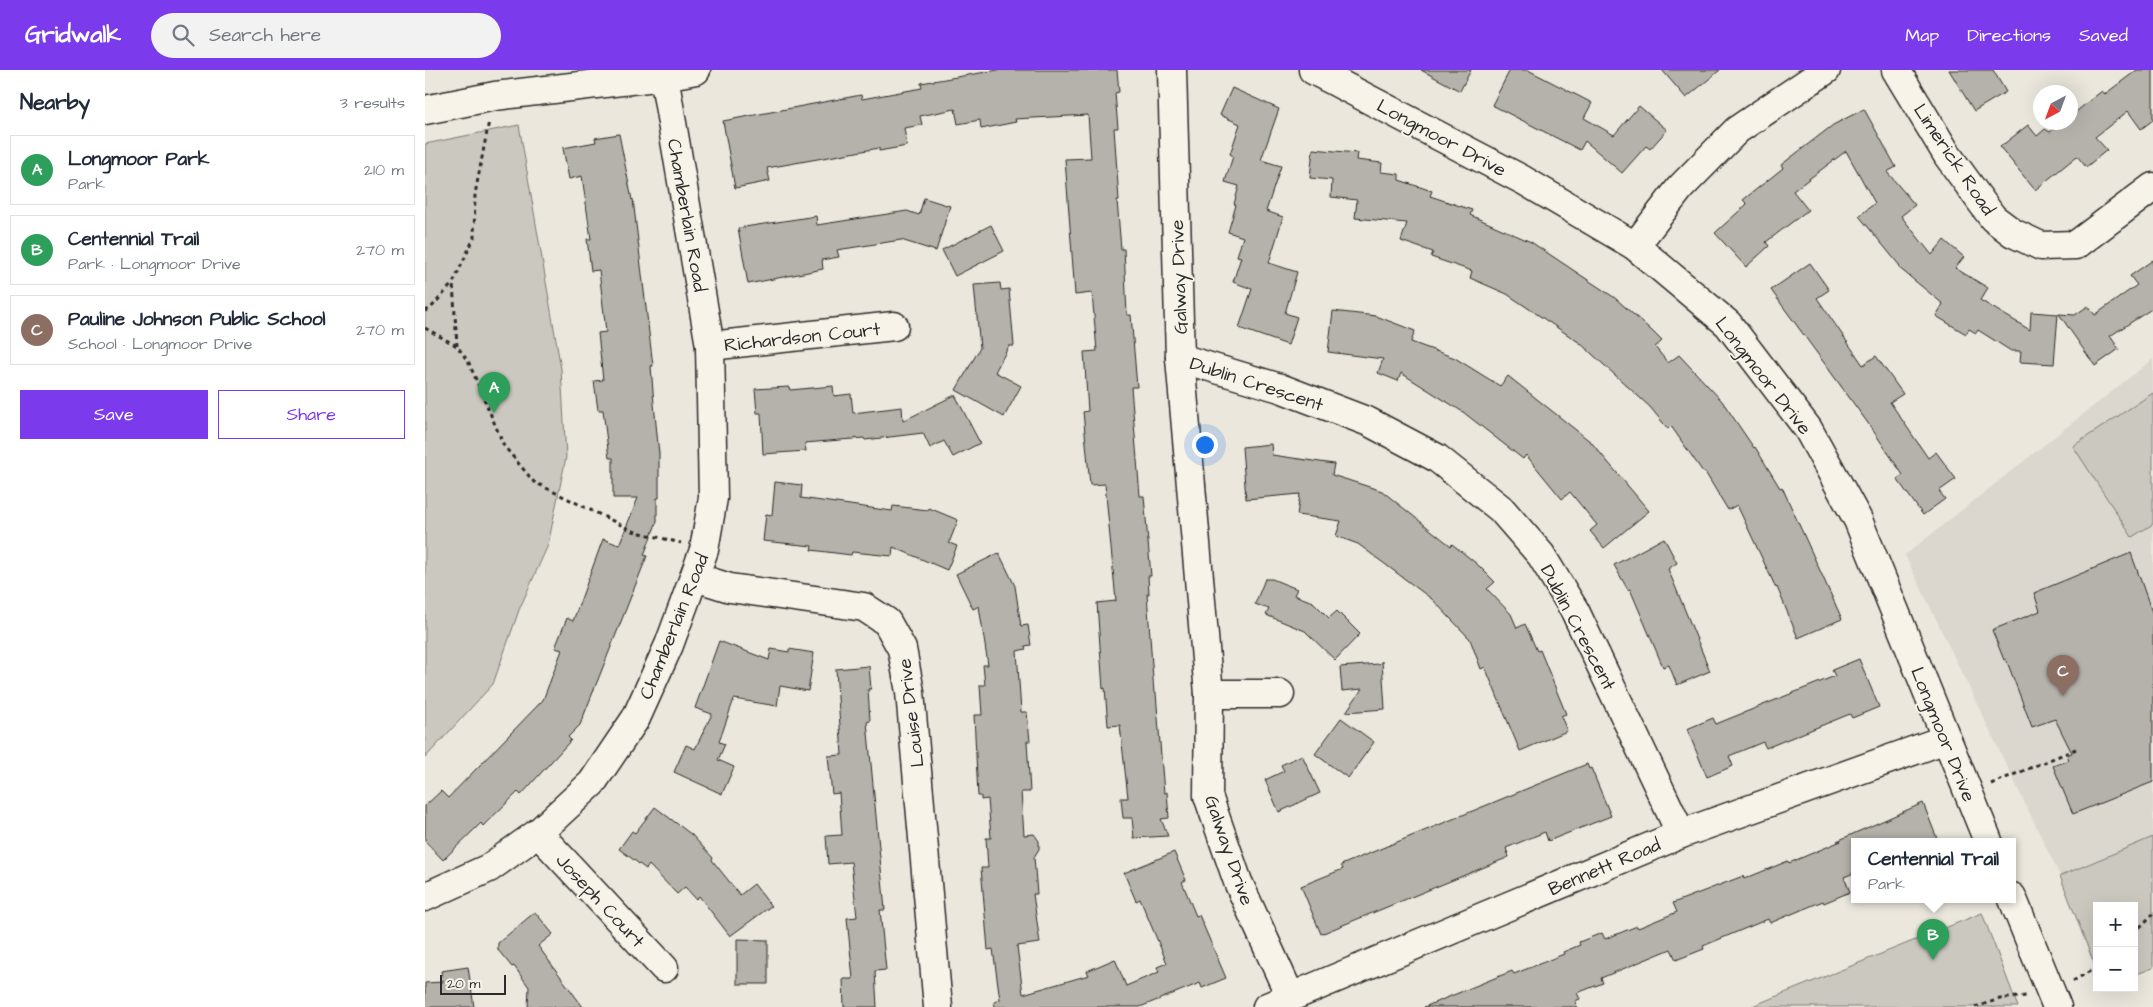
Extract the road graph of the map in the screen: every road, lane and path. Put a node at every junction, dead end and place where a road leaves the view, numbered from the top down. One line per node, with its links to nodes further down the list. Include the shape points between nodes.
1 (696, 70): 6 (street)
2 (1172, 70): 17 (street, Galway Drive)
3 (1826, 70): 10 (street, via 1737,130 1680,188)
4 (1896, 70): 9 (street, Limerick Road, via 1948,156 1993,218 2013,233 2041,246 2076,245)
5 (1330, 74): 10 (street, Longmoor Drive)
6 (664, 76): 7 (street); 16 (street, Chamberlain Road)
7 (495, 96): 8 (street); 11 (path, via 475,194 475,238)
8 (425, 110)
9 (2153, 187)
10 (1635, 246): 22 (street, Longmoor Drive, via 1728,324 1808,429 1858,520)
11 (453, 283): 12 (path); 15 (path)
12 (425, 312)
13 (894, 326): 16 (street, Richardson Court)
14 (425, 328): 15 (path)
15 (457, 346): 18 (path, via 469,363 504,446 534,482 633,531)
16 (710, 346): 18 (street, Chamberlain Road, via 713,498)
17 (1180, 358): 20 (street, Galway Drive); 26 (street, Dublin Crescent, via 1280,388 1369,422 1437,458 1501,509 1541,555 1575,611)
18 (704, 550): 19 (street, Chamberlain Road)
19 (695, 578): 25 (street, Chamberlain Road, via 636,718 592,782); 34 (street, Louise Drive, via 730,588 864,607 887,622 902,649 910,692)
20 (1209, 694): 21 (street); 33 (street, Galway Drive, via 1208,796)
21 (1280, 694)
22 (1946, 738): 24 (street, Longmoor Drive); 26 (street, Bennett Road)
23 (2076, 748): 24 (path)
24 (1967, 794): 27 (street, Longmoor Drive)
25 (539, 833): 28 (street, Chamberlain Road, via 489,868); 32 (street, Joseph Court)
26 (1681, 834): 33 (street, Bennett Road)
27 (1987, 838)
28 (425, 897)
29 (2014, 903): 35 (street)
30 (2153, 914): 31 (path)
31 (2138, 929)
32 (664, 968)
33 (1279, 1002)
34 (938, 1007)
35 (2057, 1007)

